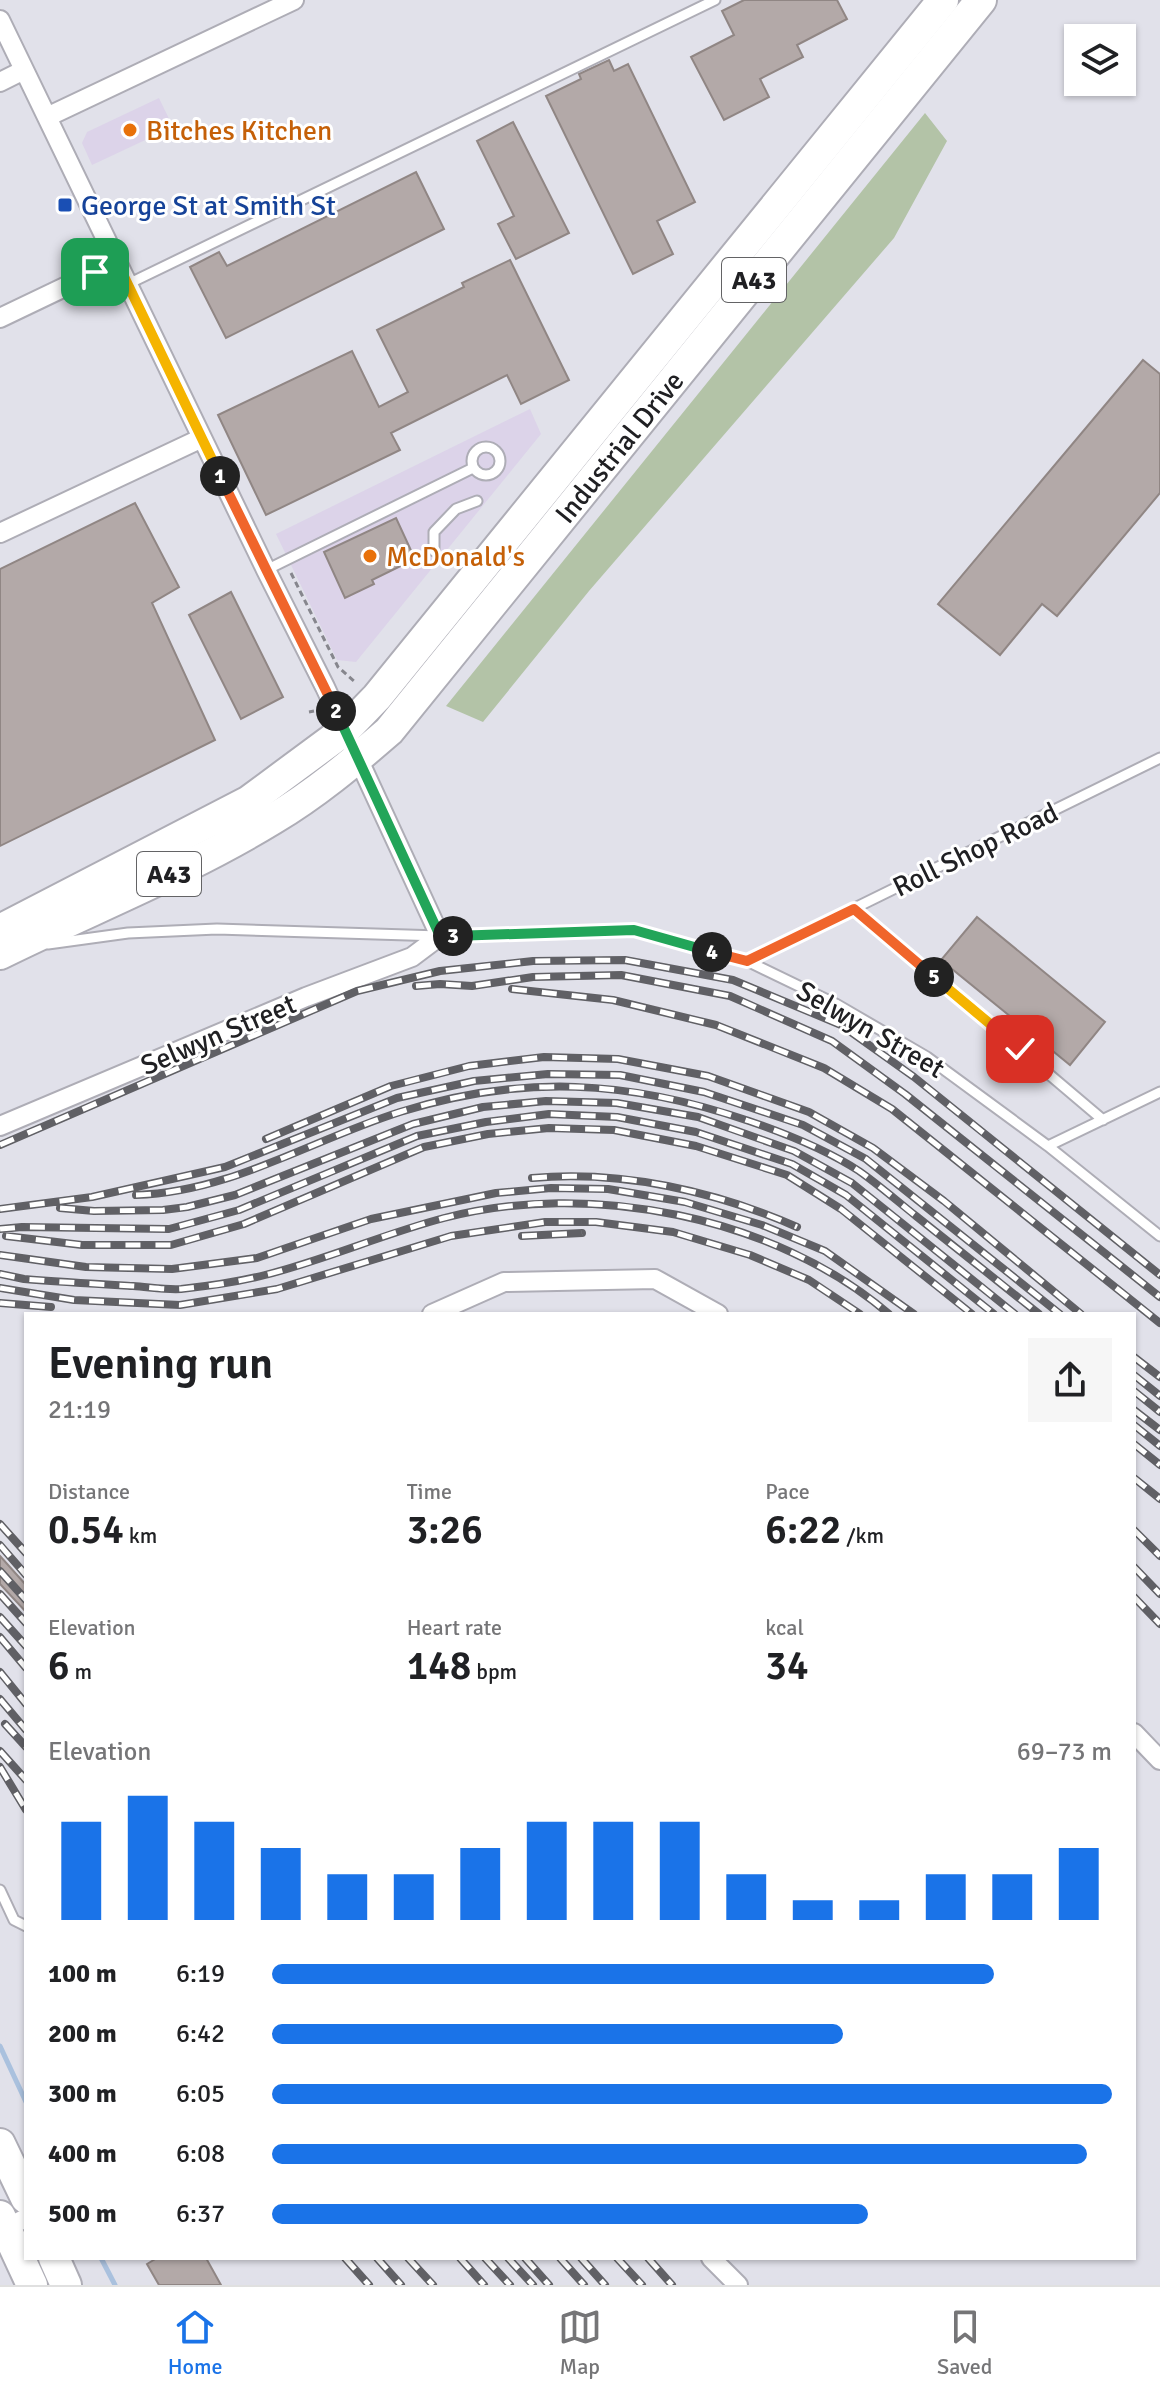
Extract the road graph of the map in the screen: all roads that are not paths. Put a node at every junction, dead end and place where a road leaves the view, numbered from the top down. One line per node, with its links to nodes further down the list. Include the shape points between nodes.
1 (294, 0): 8 (street)
2 (715, 0): 10 (lane)
3 (943, 0): 18 (highway, Industrial Drive / A43)
4 (981, 0): 20 (highway, Industrial Drive / A43, via 395,724)
5 (0, 20): 6 (street)
6 (24, 70): 7 (street); 8 (street)
7 (0, 82)
8 (47, 117): 9 (street)
9 (117, 262): 10 (street); 11 (street)
10 (127, 284): 12 (street)
11 (0, 318)
12 (202, 438): 15 (street); 17 (street)
13 (473, 468): 17 (lane)
14 (477, 501): 16 (lane, via 456,509 434,532)
15 (0, 533)
16 (434, 551)
17 (266, 570): 18 (street)
18 (345, 730): 20 (street); 23 (highway, Industrial Drive / A43, via 249,801)
19 (1160, 758): 21 (lane, Roll Shop Road)
20 (358, 759): 22 (street); 23 (highway, Industrial Drive / A43, via 273,819 195,861)
21 (854, 909): 24 (lane, Roll Shop Road); 26 (lane)
22 (440, 936): 23 (lane, via 217,929); 24 (lane, Selwyn Street, via 634,930); 27 (street, Selwyn Street, via 412,957)
23 (3, 944)
24 (747, 961): 28 (lane, Selwyn Street, via 927,1057)
25 (1160, 1092): 26 (lane)
26 (1103, 1120): 28 (lane)
27 (0, 1126)
28 (1048, 1146): 29 (lane, Selwyn Street)
29 (1160, 1236)
30 (436, 1312): 31 (street, via 504,1282 655,1279)
31 (714, 1312)
32 (1136, 1735): 33 (street)
33 (1160, 1760)
34 (0, 1890): 35 (lane, via 14,1920)
35 (24, 1925)
36 (0, 2144): 37 (highway)
37 (24, 2194)
38 (11, 2220): 41 (highway)
39 (55, 2260): 42 (highway)
40 (713, 2260): 43 (street)
41 (32, 2285)
42 (66, 2285)
43 (738, 2285)

